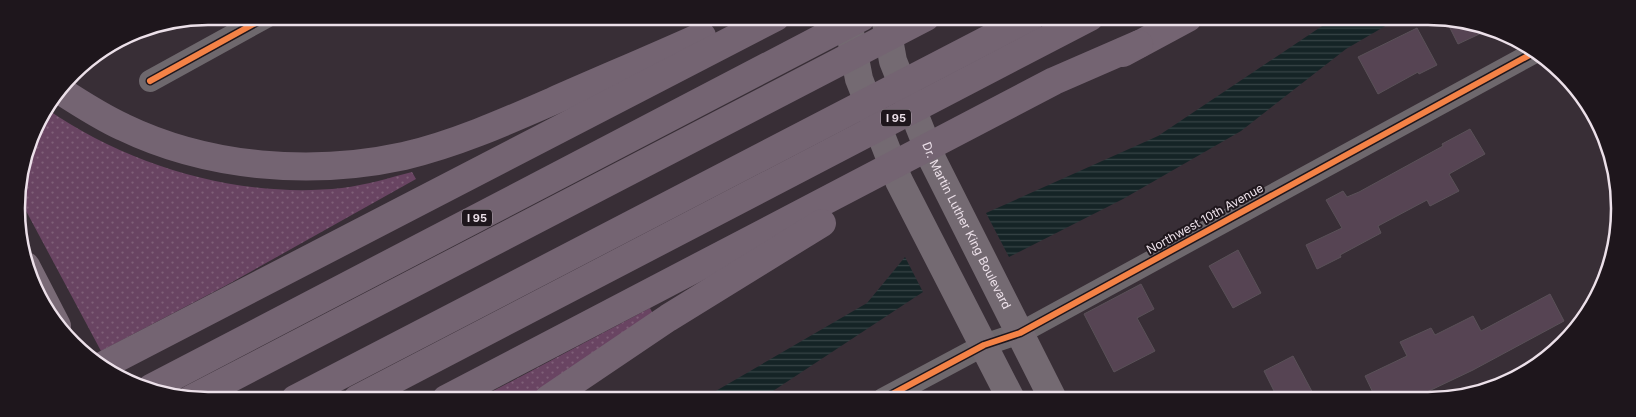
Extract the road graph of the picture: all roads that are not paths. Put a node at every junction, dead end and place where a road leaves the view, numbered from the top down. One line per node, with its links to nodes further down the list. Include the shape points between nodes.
1 (252, 25): 12 (street)
2 (726, 25): 13 (highway, via 482,130 406,155 358,163 266,166 191,153 122,127)
3 (761, 25): 17 (highway)
4 (847, 25): 18 (highway, I 95)
5 (849, 25): 16 (main road, via 859,79 899,181)
6 (887, 25): 15 (main road, Dr. Martin Luther King Boulevard, via 893,61 933,161)
7 (911, 25): 19 (highway)
8 (1016, 25): 20 (highway)
9 (1076, 25): 21 (highway, I 95)
10 (1175, 25): 14 (highway, via 1054,81 982,125)
11 (1528, 56): 15 (street, Northwest 10th Avenue)
12 (150, 82)
13 (65, 94)
14 (843, 201): 22 (highway); 23 (highway)
15 (1020, 333): 16 (street, Northwest 10th Avenue); 26 (main road, Dr. Martin Luther King Boulevard)
16 (984, 345): 24 (street, Northwest 10th Avenue); 25 (main road)
17 (109, 362)
18 (157, 385)
19 (205, 392)
20 (308, 392)
21 (370, 392)
22 (460, 392)
23 (558, 392)
24 (896, 392)
25 (1008, 392)
26 (1050, 392)

